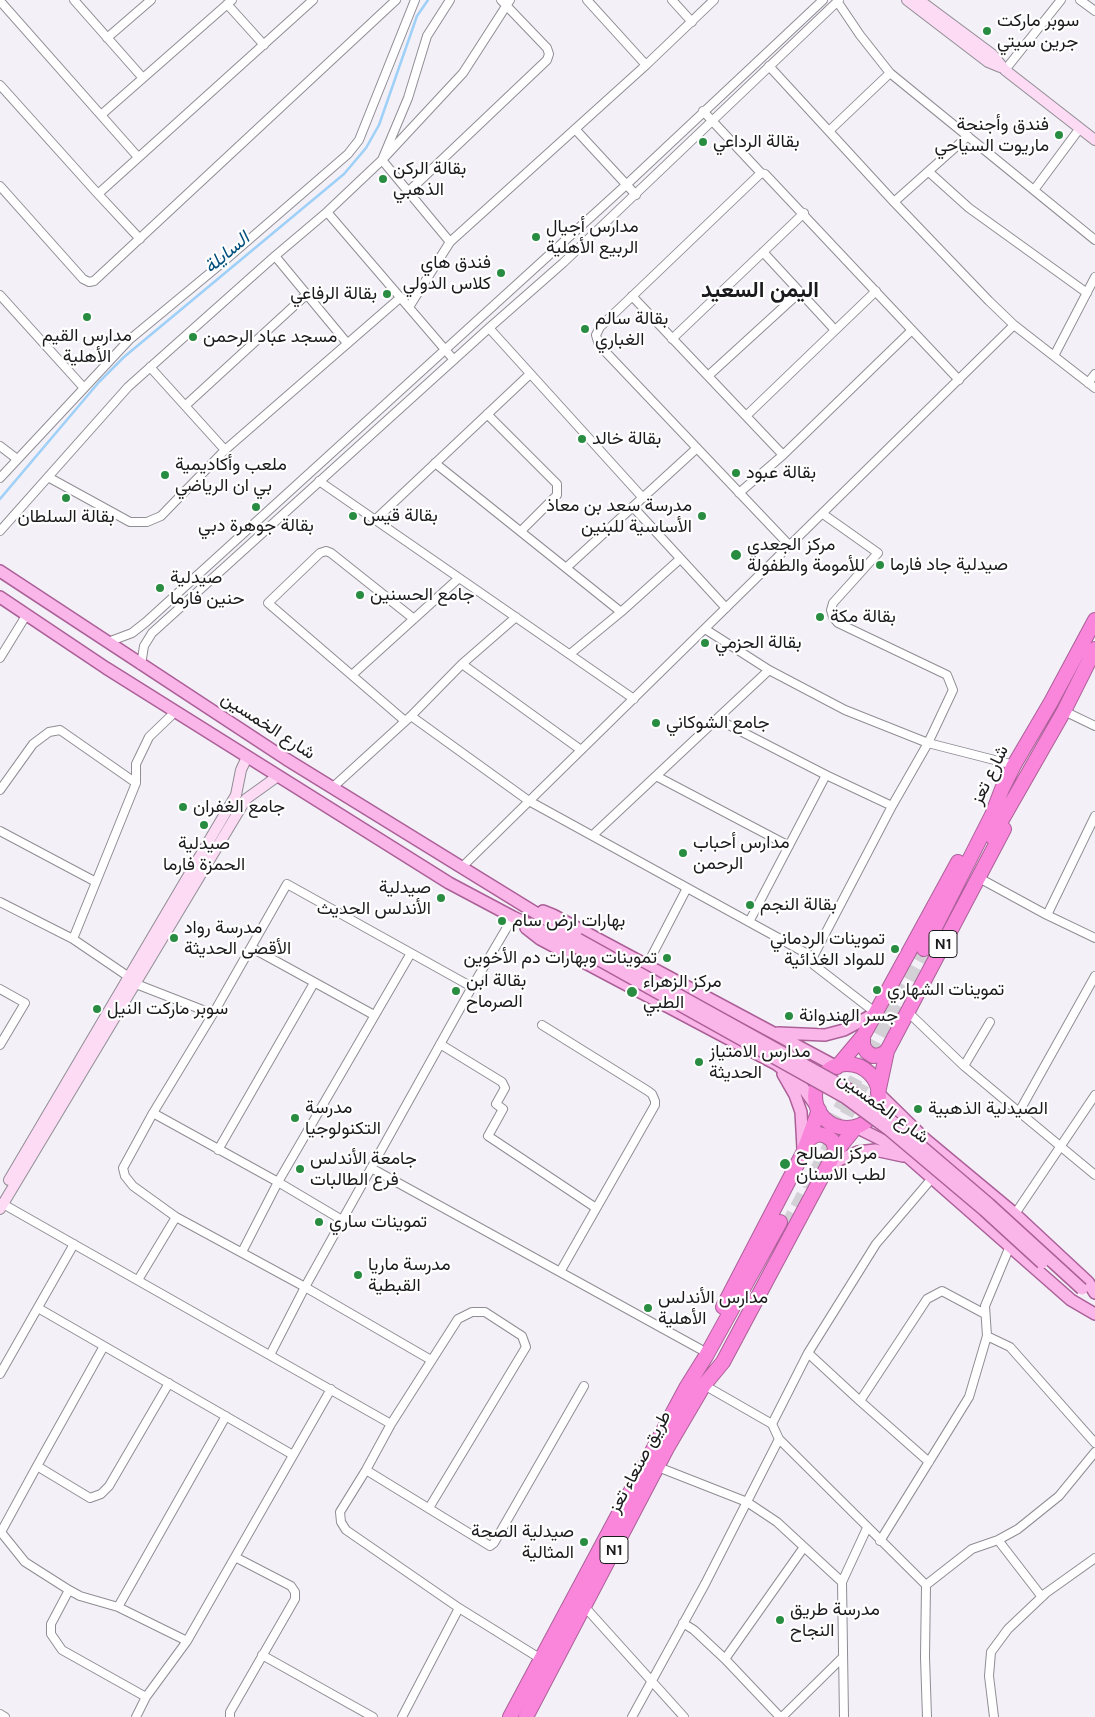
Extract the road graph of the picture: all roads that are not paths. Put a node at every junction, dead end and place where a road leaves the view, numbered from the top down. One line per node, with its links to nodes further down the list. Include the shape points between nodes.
1 (74, 0): 21 (street)
2 (150, 0): 21 (street)
3 (313, 0): 22 (street)
4 (396, 0): 50 (street)
5 (415, 0): 79 (street, via 359,140 348,154 129,340)
6 (450, 0): 38 (street, via 427,36 408,98)
7 (587, 0): 23 (street)
8 (672, 0): 20 (street)
9 (714, 0): 20 (street)
10 (824, 0): 29 (street)
11 (906, 0): 25 (street, via 988,62)
12 (919, 0): 25 (street, via 993,55)
13 (1061, 0): 25 (street)
14 (1080, 0): 19 (street)
15 (0, 1): 30 (street)
16 (838, 1): 24 (street); 26 (street)
17 (229, 2): 22 (street); 27 (street)
18 (506, 2): 38 (street, via 463,73); 44 (street, via 546,48 547,60)
19 (1095, 11)
20 (692, 22): 23 (street)
21 (107, 38): 27 (street)
22 (264, 45): 37 (street)
23 (646, 65): 33 (street)
24 (769, 66): 31 (street); 34 (street)
25 (1005, 70): 32 (street)
26 (890, 73): 34 (street); 35 (street)
27 (142, 77): 30 (street)
28 (0, 85): 45 (street)
29 (703, 112): 31 (street); 41 (street)
30 (101, 115): 37 (street)
31 (712, 121): 40 (street); 46 (street)
32 (1080, 128): 36 (street); 43 (street)
33 (575, 129): 41 (street); 52 (street)
34 (829, 131): 47 (street)
35 (968, 136): 39 (street); 43 (street)
36 (1095, 140)
37 (138, 157): 45 (street)
38 (382, 160): 44 (street); 48 (street)
39 (928, 172): 47 (street); 59 (street, via 969,208)
40 (761, 173): 49 (street); 61 (street)
41 (626, 185): 46 (street); 70 (street)
42 (1, 188): 50 (street, via 88,282 94,281)
43 (1034, 190): 51 (street)
44 (409, 191): 52 (street)
45 (98, 194): 50 (street)
46 (636, 195): 65 (street)
47 (894, 202): 64 (street)
48 (327, 212): 54 (street); 62 (street)
49 (804, 213): 53 (street); 56 (street)
50 (140, 239)
51 (1095, 240)
52 (450, 242): 63 (street)
53 (763, 252): 57 (street); 68 (street)
54 (275, 256): 58 (street); 73 (street)
55 (1095, 277): 59 (street)
56 (876, 291): 66 (street); 67 (street)
57 (800, 292): 66 (street); 76 (street)
58 (307, 294): 69 (street); 81 (street)
59 (1087, 294): 71 (street)
60 (0, 296): 79 (street)
61 (632, 296): 68 (street); 85 (street, via 600,326 596,335 599,345)
62 (401, 297): 63 (street); 69 (street)
63 (408, 307): 70 (street)
64 (1014, 325): 71 (street); 77 (street)
65 (489, 328): 72 (street); 74 (street)
66 (835, 330): 83 (street)
67 (912, 330): 77 (street); 87 (street)
68 (672, 338): 76 (street)
69 (347, 343): 86 (street)
70 (445, 350): 72 (street); 98 (street)
71 (1054, 356): 78 (street)
72 (454, 360): 92 (street)
73 (150, 367): 81 (street); 90 (street, via 128,387)
74 (530, 374): 82 (street); 94 (street)
75 (1095, 374): 78 (street)
76 (708, 376): 83 (street)
77 (959, 380): 96 (street)
78 (1088, 383): 80 (street)
79 (84, 388): 88 (street)
80 (1095, 388)
81 (186, 405): 86 (street)
82 (487, 414): 89 (street); 100 (street, via 558,484 557,495)
83 (746, 416): 87 (street)
84 (0, 446): 88 (street)
85 (698, 448): 93 (street); 94 (street)
86 (225, 450): 90 (street, via 161,516 146,522 130,522)
87 (783, 455): 93 (street)
88 (17, 459): 91 (street)
89 (435, 463): 97 (street); 100 (street)
90 (48, 477): 99 (street)
91 (0, 478)
92 (319, 481): 97 (street); 101 (street)
93 (740, 493): 102 (street)
94 (643, 498): 95 (street)
95 (633, 507): 103 (street); 104 (street)
96 (823, 514): 102 (street); 129 (street, via 878,553 833,603 833,617 838,623 947,675 953,690)
97 (376, 520): 106 (street)
98 (252, 524): 101 (street); 115 (street, via 146,622 132,633)
99 (0, 531)
100 (521, 531): 104 (street)
101 (261, 534): 120 (street, via 152,632 144,646)
102 (790, 546): 108 (street)
103 (680, 559): 108 (street); 109 (street)
104 (567, 567): 109 (street)
105 (0, 571): 115 (main road, شارع الخمسين)
106 (459, 578): 111 (street); 112 (street)
107 (0, 597): 110 (main road, شارع الخمسين)
108 (726, 608): 114 (street)
109 (621, 612): 117 (street)
110 (27, 614): 118 (street); 124 (main road, شارع الخمسين)
111 (516, 617): 117 (street); 119 (street)
112 (414, 619): 122 (street); 122 (street, via 332,553 320,553 268,603)
113 (1095, 620): 133 (highway, شارع تعز / N1)
114 (705, 629): 121 (street); 123 (street)
115 (108, 642): 120 (main road, شارع الخمسين)
116 (1095, 649): 125 (highway, شارع تعز / N1)
117 (570, 654): 123 (street)
118 (0, 658)
119 (462, 664): 126 (street); 130 (street)
120 (141, 665): 132 (main road, شارع الخمسين)
121 (769, 670): 127 (street); 129 (street, via 845,710)
122 (352, 675): 126 (street)
123 (634, 699): 130 (street)
124 (176, 711): 131 (main road, شارع الخمسين); 137 (street, via 149,737 136,764)
125 (1064, 711): 128 (street); 141 (highway, شارع تعز / N1)
126 (408, 719): 138 (street); 142 (street)
127 (716, 719): 134 (street); 136 (street)
128 (1095, 726)
129 (928, 743): 133 (street); 143 (street)
130 (581, 750): 142 (street)
131 (247, 757): 135 (main road, شارع الخمسين); 165 (street, via 236,795)
132 (286, 759): 135 (main road); 138 (main road, شارع الخمسين)
133 (1014, 765): 139 (highway, شارع تعز / N1)
134 (826, 775): 143 (street); 147 (street)
135 (278, 776): 155 (main road, شارع الخمسين, via 449,883); 165 (street, via 246,800)
136 (656, 776): 146 (street); 147 (street)
137 (136, 783): 140 (street, via 60,730 48,732 33,744); 150 (street)
138 (332, 788): 148 (main road, شارع الخمسين)
139 (1002, 788): 141 (highway, شارع تعز / N1, via 928,951); 169 (highway, N1)
140 (0, 790)
141 (1014, 797): 149 (highway, N1, via 1007,824)
142 (530, 801): 146 (street); 148 (street)
143 (892, 806): 162 (street)
144 (1095, 816): 154 (street)
145 (0, 831): 150 (street)
146 (593, 835): 151 (street)
147 (789, 846): 156 (street)
148 (462, 867): 153 (main road, شارع الخمسين)
149 (979, 878): 154 (street); 171 (highway, N1)
150 (96, 882): 158 (street)
151 (686, 888): 156 (street); 163 (street)
152 (0, 902): 158 (street)
153 (521, 904): 159 (main road, شارع الخمسين); 163 (main road, شارع الخمسين, via 553,915)
154 (1047, 915): 157 (street)
155 (513, 917): 159 (main road, شارع الخمسين); 167 (street); 181 (main road, شارع الخمسين, via 540,939)
156 (749, 922): 162 (street)
157 (1095, 938)
158 (73, 939): 165 (street)
159 (576, 943): 212 (main road, شارع الخمسين, bridge, via 850,1090 975,1191)
160 (252, 948): 161 (street, via 287,884); 166 (street); 170 (street)
161 (411, 953): 167 (street); 172 (street)
162 (813, 957): 169 (street, via 814,965)
163 (647, 965): 175 (main road, شارع الخمسين)
164 (1095, 976): 187 (street)
165 (132, 980): 170 (street); 201 (street)
166 (314, 983): 172 (street); 193 (street)
167 (472, 987): 178 (street)
168 (0, 989): 179 (street, via 25,1003)
169 (876, 1013): 175 (main road, via 844,1030 825,1035); 176 (highway, N1)
170 (213, 1014): 188 (street)
171 (906, 1014): 180 (highway, N1); 182 (street, via 912,1016)
172 (374, 1016): 200 (street)
173 (990, 1022): 182 (street)
174 (542, 1025): 202 (street, via 648,1091 655,1101)
175 (775, 1033): 177 (main road, شارع الخمسين)
176 (863, 1036): 180 (highway, via 866,1052 873,1056); 183 (highway, N1)
177 (788, 1040): 181 (main road, via 789,1056); 183 (main road, شارع الخمسين)
178 (440, 1044): 196 (street); 202 (street, via 502,1082 505,1088 496,1104 503,1109 488,1136)
179 (0, 1045)
180 (887, 1051): 184 (highway, N1)
181 (776, 1064): 186 (main road, شارع الخمسين, via 793,1077); 192 (main road, via 789,1081 801,1112)
182 (964, 1066): 187 (street)
183 (837, 1067): 184 (highway, via 850,1065 867,1071); 186 (highway, via 824,1075 818,1085)
184 (878, 1093): 189 (highway, via 879,1102 874,1113); 190 (main road)
185 (1095, 1095): 191 (street)
186 (819, 1110): 189 (highway, via 833,1125); 192 (highway, طريق صنعاء تعز / N1)
187 (1019, 1112): 191 (street)
188 (153, 1113): 193 (street); 204 (street, via 123,1168 133,1186)
189 (856, 1127): 194 (highway, طريق صنعاء تعز / N1); 195 (main road)
190 (926, 1140): 195 (main road, via 915,1143); 203 (main road)
191 (1060, 1146): 198 (street); 203 (street)
192 (805, 1147): 194 (highway, via 812,1137 819,1134 832,1140); 220 (highway, طريق صنعاء تعز / N1)
193 (218, 1150): 200 (street)
194 (834, 1154): 197 (highway, طريق صنعاء تعز / N1)
195 (907, 1156): 197 (main road, via 875,1150 858,1152 839,1160); 199 (main road)
196 (372, 1168): 205 (street); 209 (street)
197 (823, 1174): 226 (highway, طريق صنعاء تعز / N1, via 723,1362)
198 (1095, 1175)
199 (932, 1177): 207 (main road); 221 (street, via 876,1244)
200 (278, 1182): 205 (street); 208 (street)
201 (1, 1203): 206 (street)
202 (596, 1208): 209 (street)
203 (1015, 1214): 213 (main road, via 1088,1282)
204 (176, 1217): 208 (street); 210 (street)
205 (342, 1220): 211 (street)
206 (74, 1244): 210 (street); 215 (street)
207 (1010, 1246): 216 (main road, via 1072,1300); 217 (street, via 984,1306)
208 (242, 1252): 211 (street)
209 (560, 1272): 220 (street)
210 (138, 1280): 222 (street)
211 (305, 1287): 222 (street); 223 (street)
212 (1080, 1292): 214 (main road, شارع الخمسين); 216 (main road, شارع الخمسين)
213 (1095, 1293)
214 (1095, 1300)
215 (38, 1308): 219 (street); 224 (street)
216 (1095, 1313)
217 (985, 1314): 218 (street); 230 (street, via 942,1291 927,1299)
218 (987, 1336): 235 (street, via 1010,1347); 238 (street, via 969,1397)
219 (104, 1346): 225 (street); 239 (street)
220 (700, 1349): 228 (highway, طريق صنعاء تعز / N1)
221 (808, 1353): 230 (street); 233 (street)
222 (270, 1355): 229 (street)
223 (431, 1360): 232 (street); 244 (street, via 458,1319 472,1312 485,1312 495,1317 522,1336 526,1347)
224 (0, 1374)
225 (169, 1384): 231 (street); 239 (street, via 109,1486 101,1494 90,1498)
226 (704, 1385): 228 (highway, طريق صنعاء تعز / N1, via 713,1359 783,1224); 233 (street); 240 (highway, طريق صنعاء تعز / N1)
227 (584, 1386): 244 (street, via 494,1543 490,1546)
228 (686, 1388): 242 (highway, طريق صنعاء تعز / N1)
229 (331, 1389): 232 (street); 237 (street)
230 (860, 1401): 238 (street)
231 (226, 1416): 237 (street); 257 (street)
232 (391, 1424): 241 (street)
233 (772, 1424): 234 (street)
234 (779, 1439): 243 (street); 245 (street)
235 (1095, 1443)
236 (1095, 1452): 247 (street, via 1059,1496 1018,1529)
237 (293, 1456): 250 (street)
238 (929, 1462): 248 (street)
239 (37, 1466): 246 (street)
240 (658, 1467): 242 (highway, طريق صنعاء تعز / N1); 243 (street)
241 (366, 1470): 244 (street); 258 (street, via 340,1512 346,1530)
242 (639, 1490): 256 (highway, طريق صنعاء تعز / N1); 263 (highway, طريق صنعاء تعز / N1)
243 (747, 1502): 249 (street, via 777,1522); 259 (street)
244 (429, 1508)
245 (867, 1528): 248 (street); 252 (street)
246 (1, 1532): 254 (street, via 25,1562)
247 (998, 1540): 253 (street, via 972,1549); 255 (street)
248 (880, 1541): 253 (street)
249 (804, 1547): 252 (street); 264 (street)
250 (235, 1557): 260 (street); 261 (street, via 291,1586 295,1592 295,1599)
251 (1095, 1558): 255 (street)
252 (842, 1582): 262 (street)
253 (926, 1585): 279 (street, via 924,1657)
254 (69, 1590): 257 (street); 266 (street, via 51,1624 51,1634 62,1650)
255 (1042, 1597): 280 (street, via 1008,1629 992,1652 989,1676)
256 (584, 1606): 265 (street); 274 (highway, طريق صنعاء تعز / N1)
257 (118, 1607): 260 (street)
258 (459, 1608): 263 (street); 272 (street)
259 (684, 1622): 264 (street); 265 (street)
260 (187, 1641): 266 (street)
261 (262, 1655): 270 (street); 271 (street)
262 (842, 1658): 277 (street); 278 (street)
263 (541, 1659): 273 (highway, طريق صنعاء تعز / N1)
264 (725, 1659): 277 (street)
265 (651, 1681): 275 (street); 276 (street)
266 (146, 1697): 269 (street)
267 (0, 1714): 268 (street)
268 (5, 1717)
269 (136, 1717)
270 (230, 1717)
271 (373, 1717)
272 (402, 1717)
273 (510, 1717)
274 (526, 1717)
275 (632, 1717)
276 (684, 1717)
277 (781, 1717)
278 (844, 1717)
279 (927, 1717)
280 (994, 1717)

